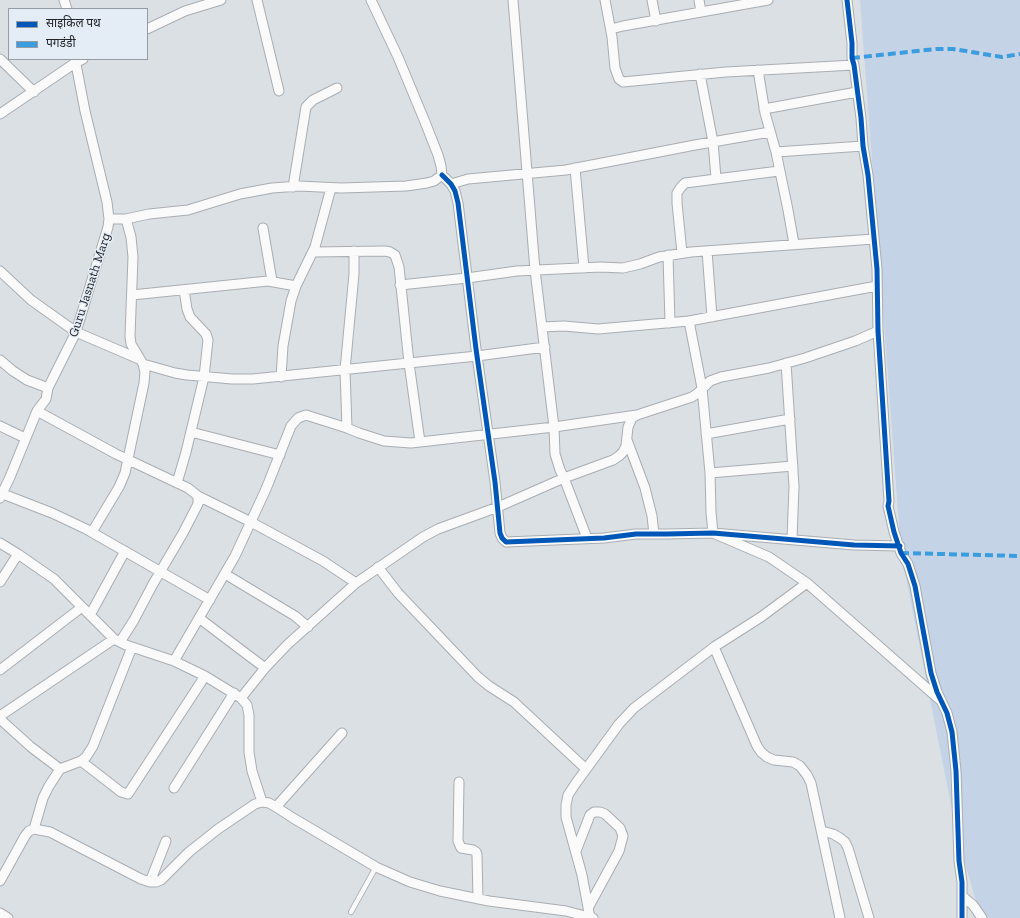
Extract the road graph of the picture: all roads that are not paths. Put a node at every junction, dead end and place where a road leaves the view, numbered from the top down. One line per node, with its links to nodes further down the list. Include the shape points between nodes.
1 (221, 0): 12 (street, via 185,11)
2 (256, 0): 20 (street)
3 (371, 0): 32 (street, via 398,57 431,138)
4 (514, 0): 31 (street)
5 (605, 0): 13 (street)
6 (652, 0): 11 (street)
7 (699, 0): 10 (street)
8 (765, 0): 10 (street)
9 (847, 0): 16 (street)
10 (701, 12): 11 (street)
11 (656, 21): 13 (street)
12 (148, 28)
13 (611, 29): 18 (street, via 615,68 623,82)
14 (0, 59): 21 (street)
15 (78, 60): 21 (street); 37 (street, Guru Jasnath Marg, via 85,111 101,172)
16 (854, 65): 17 (street); 22 (street)
17 (758, 70): 18 (street); 23 (street)
18 (700, 74): 26 (street)
19 (337, 88): 35 (street, via 313,100 306,107)
20 (279, 91)
21 (34, 92): 24 (street)
22 (857, 92): 23 (street); 27 (street)
23 (764, 109): 25 (street)
24 (0, 114)
25 (770, 132): 26 (street); 28 (street)
26 (713, 142): 29 (street); 33 (street)
27 (863, 146): 28 (street); 40 (street)
28 (776, 152): 30 (street)
29 (575, 168): 31 (street); 47 (street)
30 (779, 170): 33 (street); 41 (street)
31 (527, 173): 34 (street, via 468,179); 48 (street)
32 (442, 175): 34 (street); 36 (street, via 434,181 417,185)
33 (716, 178): 45 (street, via 685,183 677,193)
34 (451, 184): 50 (street, via 458,203)
35 (293, 186): 36 (street); 38 (street, via 240,194 188,210)
36 (331, 188): 44 (street)
37 (109, 219): 38 (street); 62 (street, Guru Jasnath Marg, via 106,238)
38 (126, 219): 56 (street, via 132,237)
39 (263, 228): 51 (street)
40 (874, 239): 41 (street); 54 (street)
41 (794, 244): 43 (street)
42 (354, 251): 44 (street); 52 (street, via 390,252 397,262); 69 (street)
43 (707, 251): 45 (street); 57 (street)
44 (313, 252): 53 (street)
45 (682, 253): 46 (street)
46 (668, 255): 47 (street, via 623,268); 59 (street)
47 (584, 268): 48 (street)
48 (535, 270): 50 (street); 60 (street)
49 (0, 271): 62 (street, via 31,300)
50 (467, 278): 52 (street); 64 (street)
51 (272, 282): 53 (street); 55 (street)
52 (400, 285): 67 (street)
53 (296, 286): 71 (street, via 287,318)
54 (877, 286): 57 (street); 61 (street)
55 (184, 290): 56 (street); 70 (street, via 190,317 206,334 208,340)
56 (132, 295): 66 (street, via 131,344)
57 (712, 317): 58 (street)
58 (689, 321): 59 (street); 73 (street)
59 (670, 323): 60 (street, via 598,329)
60 (542, 327): 63 (street)
61 (878, 331): 68 (street, via 848,344); 102 (street, via 888,506)
62 (76, 332): 66 (street); 72 (street, Guru Jasnath Marg)
63 (544, 347): 64 (street); 78 (street)
64 (477, 356): 67 (street); 81 (street)
65 (0, 360): 72 (street, via 23,378)
66 (142, 362): 70 (street, via 175,373); 87 (street, via 145,372 144,383)
67 (409, 363): 69 (street); 85 (street)
68 (786, 363): 73 (street, via 721,377 710,381); 76 (street)
69 (345, 370): 71 (street); 79 (street)
70 (204, 377): 71 (street, via 244,380); 80 (street)
71 (281, 377)
72 (48, 388): 74 (street, Guru Jasnath Marg, via 46,399)
73 (702, 388): 75 (street, via 692,397); 82 (street)
74 (37, 411): 83 (street, Guru Jasnath Marg); 87 (street)
75 (637, 415): 78 (street); 84 (street, via 629,423)
76 (790, 419): 82 (street); 88 (street)
77 (0, 426): 83 (street)
78 (554, 427): 81 (street); 90 (street, via 555,454)
79 (347, 428): 85 (street, via 384,441); 86 (street, via 306,415 298,418 291,426)
80 (191, 432): 86 (street); 91 (street)
81 (488, 433): 85 (street); 94 (street)
82 (706, 434): 89 (street)
83 (25, 438): 92 (street, Guru Jasnath Marg)
84 (627, 440): 90 (street, via 624,452 619,456); 98 (street, via 645,488)
85 (420, 442)
86 (280, 455): 95 (street)
87 (129, 459): 91 (street); 96 (street, via 119,487)
88 (793, 466): 89 (street); 100 (street)
89 (710, 473): 97 (street)
90 (564, 478): 94 (street); 99 (street)
91 (177, 482): 93 (street)
92 (1, 496): 96 (street, via 58,515)
93 (198, 496): 95 (street); 106 (street, via 198,504)
94 (498, 507): 99 (street, via 500,533 506,542); 105 (street, via 438,529)
95 (251, 522): 107 (street); 109 (street, via 324,562)
96 (92, 532): 103 (street)
97 (713, 533): 98 (street); 100 (street); 110 (street, via 769,557)
98 (654, 534): 99 (street)
99 (587, 538)
100 (792, 539): 102 (street)
101 (0, 543): 104 (street)
102 (900, 546): 124 (street, via 912,575 931,673)
103 (125, 551): 106 (street); 113 (street)
104 (18, 554): 108 (street); 112 (street, via 54,579)
105 (378, 567): 109 (street); 130 (street, via 398,593 478,677 514,702)
106 (160, 571): 111 (street); 116 (street, via 134,620)
107 (225, 574): 111 (street); 115 (street, via 295,616)
108 (0, 582)
109 (356, 583): 115 (street)
110 (807, 583): 118 (street); 124 (street)
111 (210, 600): 114 (street)
112 (82, 607): 113 (street); 121 (street)
113 (90, 615): 116 (street)
114 (200, 618): 119 (street); 120 (street)
115 (308, 627): 120 (street)
116 (117, 640): 117 (street); 125 (street)
117 (132, 647): 119 (street); 128 (street, via 93,746)
118 (714, 647): 130 (street, via 634,708); 136 (street, via 761,752 774,760 793,762 807,775)
119 (174, 661): 122 (street)
120 (265, 668): 123 (street)
121 (0, 670)
122 (205, 676): 123 (street); 128 (street, via 128,794 121,792)
123 (238, 696): 132 (street); 133 (street, via 247,705 248,752)
124 (943, 703): 143 (street, via 952,732 954,750)
125 (0, 716)
126 (0, 720): 129 (street)
127 (342, 733): 134 (street)
128 (81, 761): 129 (street)
129 (60, 769): 135 (street, via 42,798)
130 (586, 769): 138 (street, via 568,795 566,805 566,817)
131 (459, 782): 144 (street, via 458,841 461,848 476,852)
132 (174, 788)
133 (262, 802): 134 (street); 142 (street, via 255,804 189,852 161,880)
134 (276, 807): 139 (street)
135 (34, 829): 140 (street, via 25,836); 142 (street, via 50,832)
136 (822, 832): 149 (street); 150 (street, via 833,834 845,842)
137 (166, 841): 142 (street)
138 (576, 851): 147 (street); 147 (street, via 590,815 594,812 605,814 620,828 623,836 619,851)
139 (376, 867): 144 (street, via 410,882); 145 (lane)
140 (3, 870): 141 (street)
141 (0, 881)
142 (150, 882)
143 (962, 896): 151 (street); 152 (street, via 973,905)
144 (478, 899): 147 (street)
145 (351, 912)
146 (0, 913): 148 (street)
147 (590, 915)
148 (8, 918)
149 (840, 918)
150 (869, 918)
151 (962, 918)
152 (982, 918)

